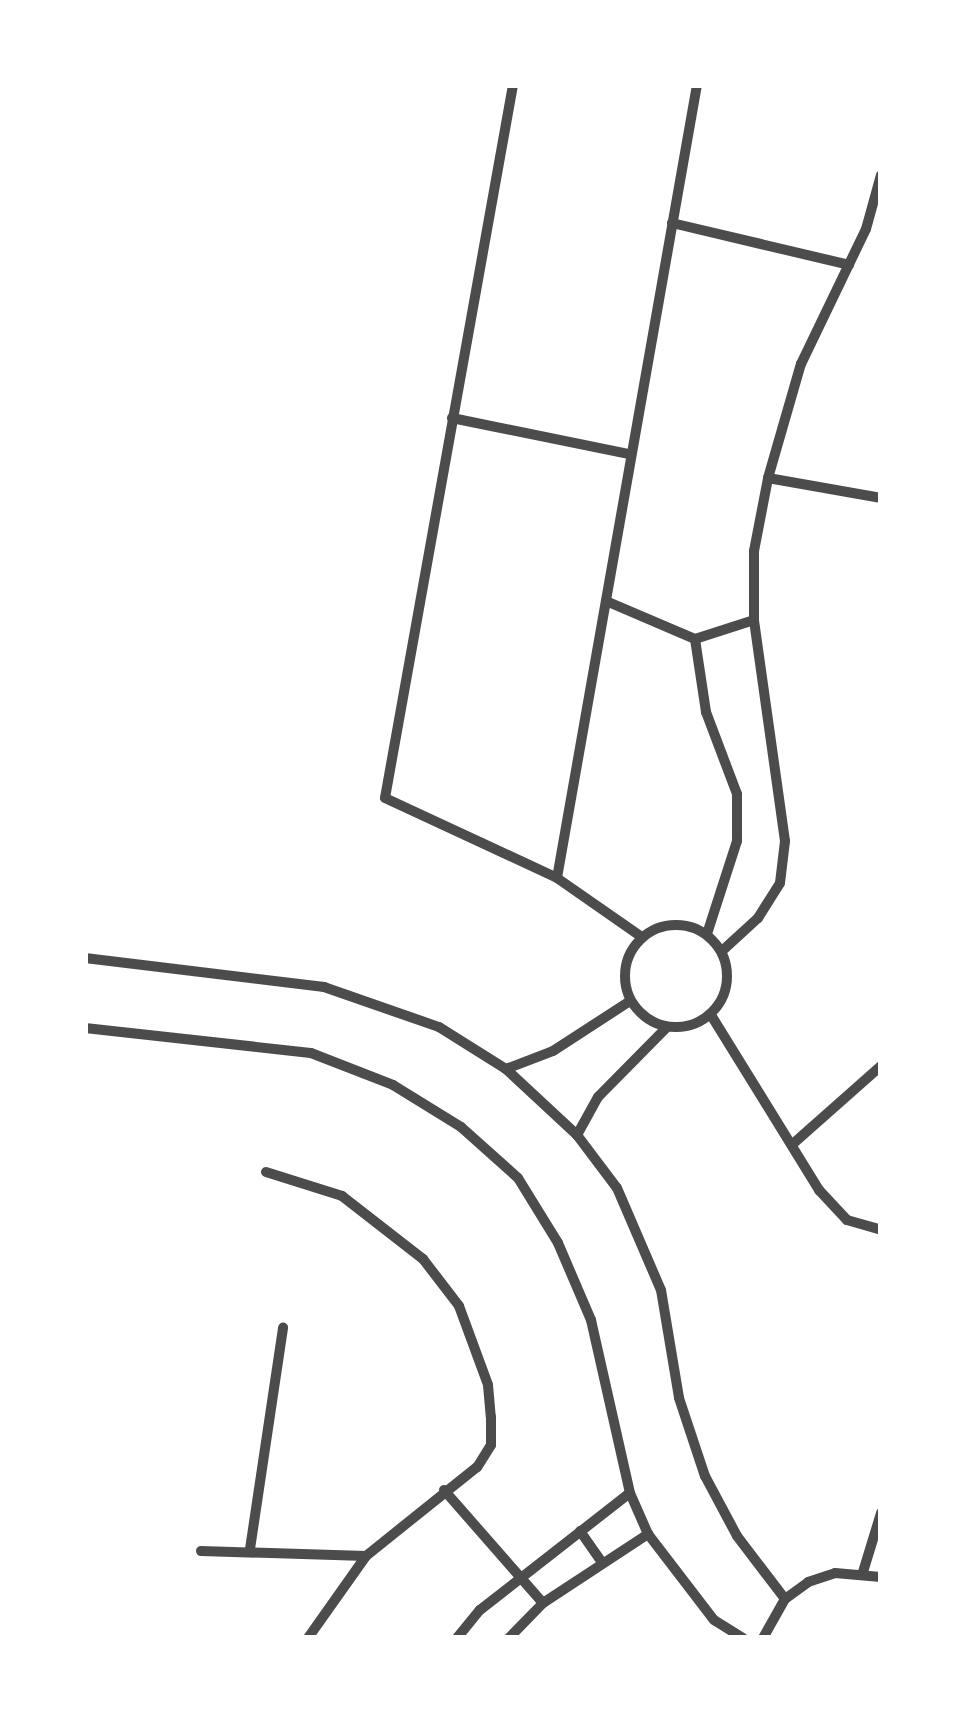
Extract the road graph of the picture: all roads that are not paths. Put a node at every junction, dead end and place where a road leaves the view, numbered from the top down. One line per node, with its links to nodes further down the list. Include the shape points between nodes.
1 (513, 85): 6 (street)
2 (697, 85): 4 (street)
3 (881, 175): 5 (street)
4 (672, 223): 5 (street); 7 (street)
5 (849, 264): 8 (street, via 801,364)
6 (452, 418): 7 (street); 13 (street, via 385,798)
7 (629, 454): 10 (street)
8 (768, 478): 9 (street); 11 (street, via 754,551)
9 (881, 498)
10 (606, 601): 12 (street); 13 (street)
11 (754, 620): 12 (street); 16 (street, via 785,841 780,882 758,918)
12 (695, 640): 14 (street, via 706,712 737,794 737,841)
13 (557, 878): 15 (street)
14 (707, 934): 15 (street, via 685,924); 16 (street)
15 (642, 937): 18 (street, via 628,955)
16 (722, 951): 19 (street, via 724,996)
17 (85, 958): 23 (street, via 324,987 439,1027)
18 (630, 1001): 20 (street); 23 (street, via 553,1051)
19 (710, 1015): 20 (street, via 690,1026); 25 (street)
20 (666, 1027): 24 (street, via 598,1097)
21 (85, 1028): 30 (street, via 311,1053 393,1085 461,1127 518,1178 558,1243 591,1320)
22 (881, 1066): 25 (street)
23 (506, 1069): 24 (street)
24 (576, 1135): 41 (street, via 617,1188 661,1290 679,1398 705,1476 737,1536)
25 (795, 1142): 27 (street, via 819,1190 847,1220)
26 (266, 1172): 29 (street, via 342,1196 377,1218 423,1259 459,1306 488,1385 491,1445 476,1467)
27 (881, 1230)
28 (283, 1327): 34 (street)
29 (444, 1490): 36 (street); 40 (street)
30 (630, 1493): 32 (street); 33 (street)
31 (881, 1513): 38 (street)
32 (580, 1530): 37 (street); 40 (street)
33 (648, 1534): 37 (street); 46 (street, via 714,1620)
34 (250, 1549): 35 (street); 36 (street)
35 (201, 1551)
36 (366, 1556): 43 (street)
37 (602, 1562): 42 (street)
38 (863, 1572): 39 (street); 41 (street, via 822,1578)
39 (881, 1577)
40 (519, 1578): 42 (street); 44 (street)
41 (785, 1599): 47 (street)
42 (543, 1603): 45 (street)
43 (308, 1638)
44 (457, 1638)
45 (508, 1638)
46 (743, 1638)
47 (762, 1638)

